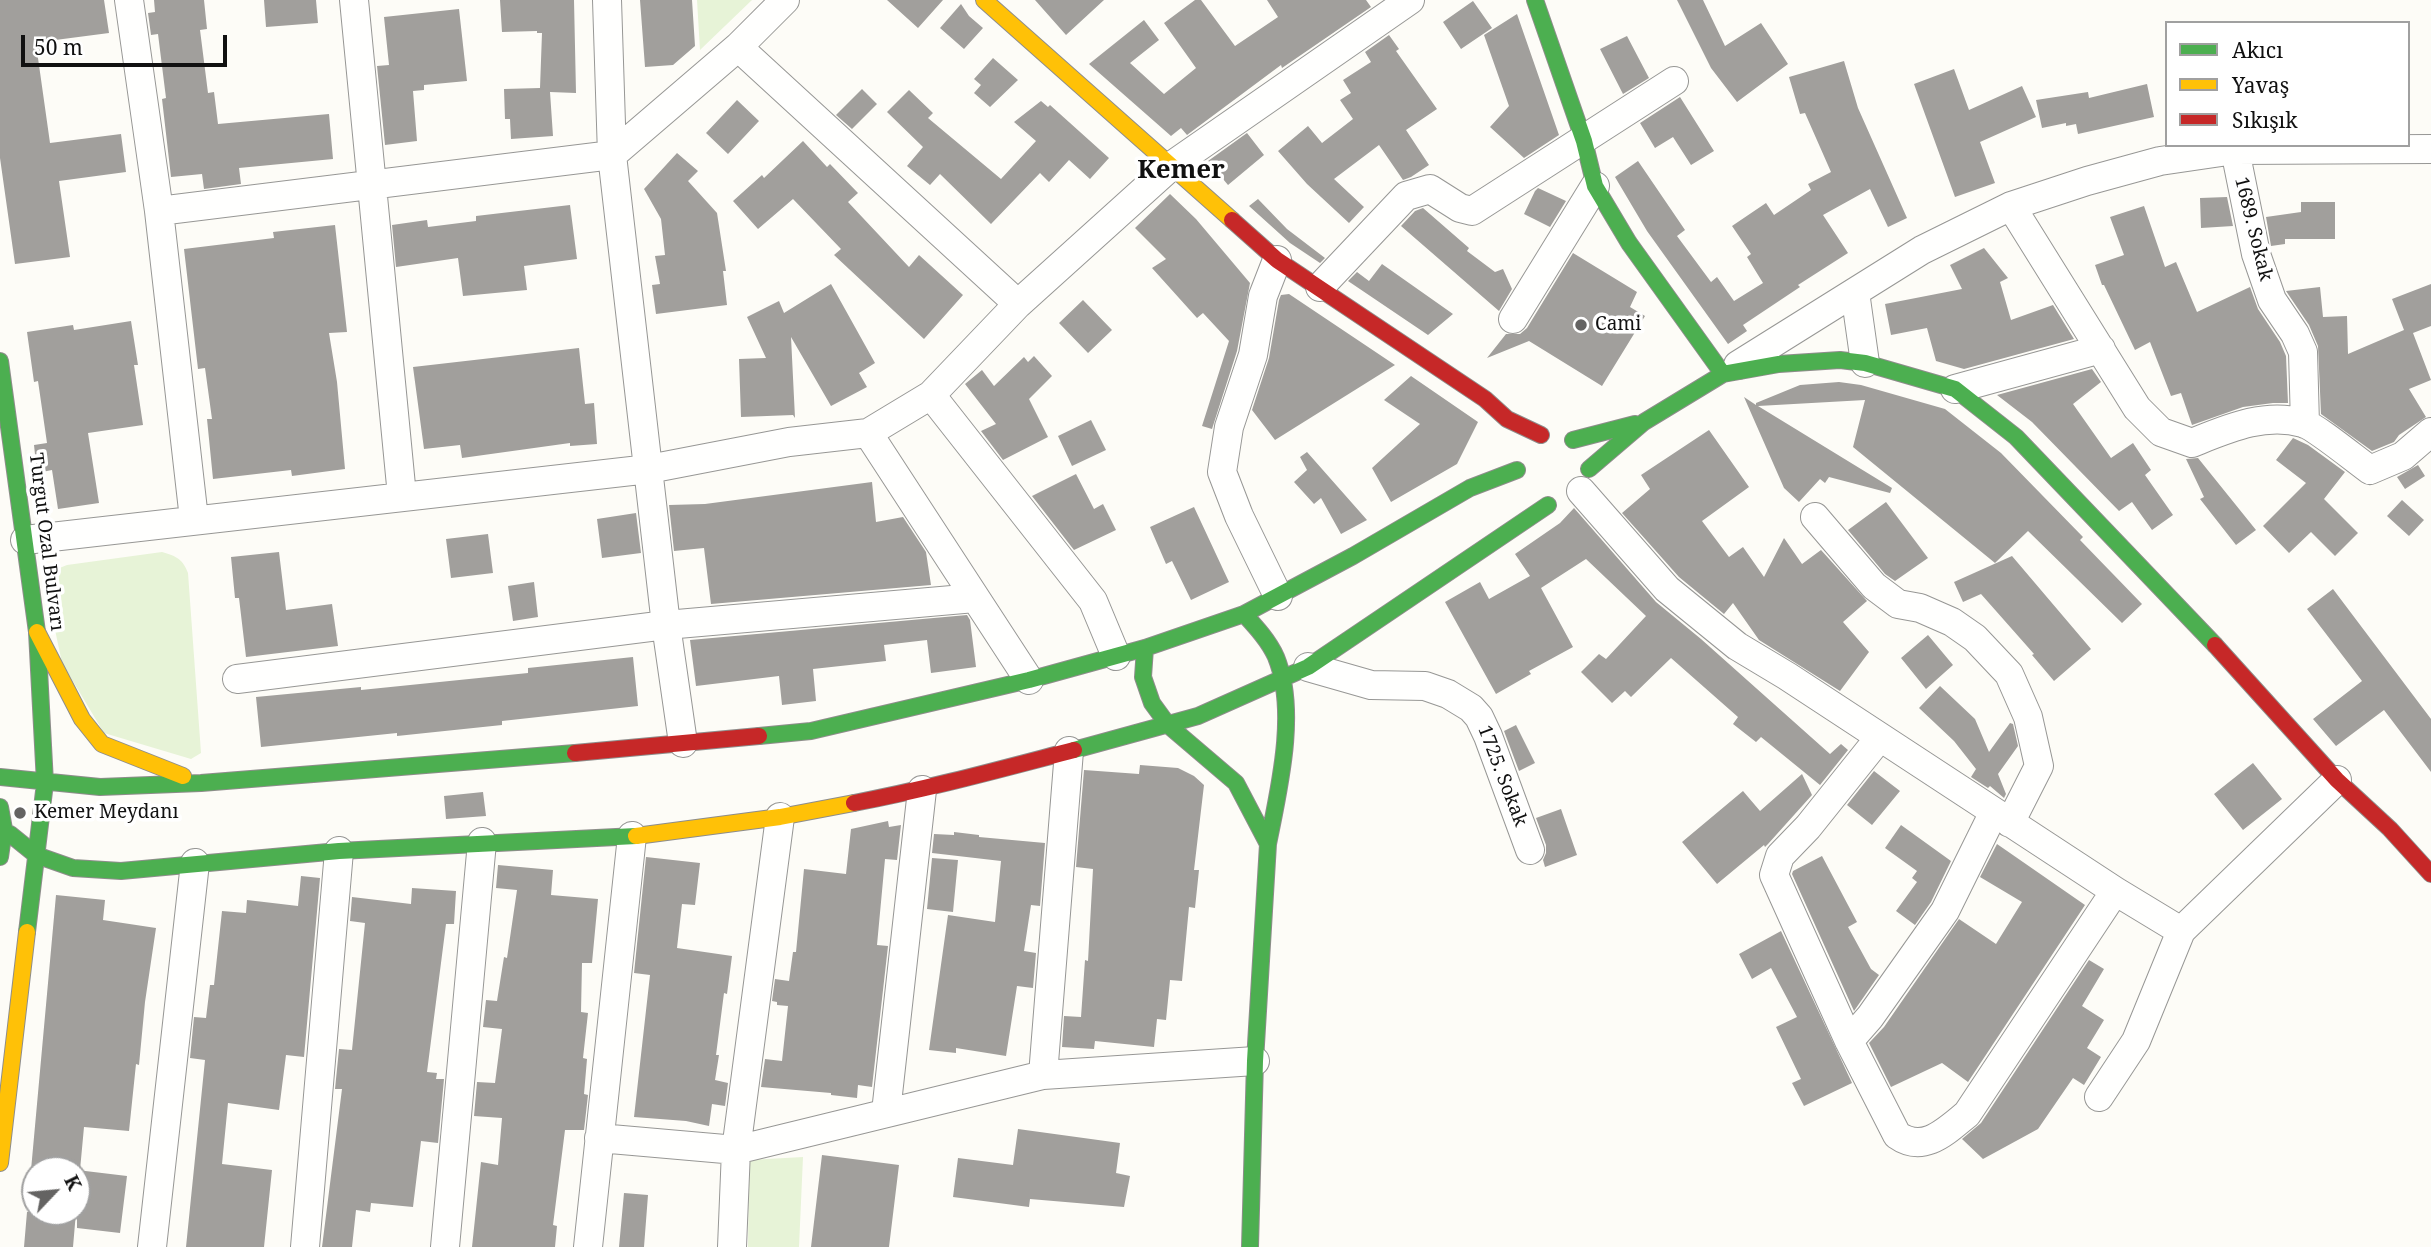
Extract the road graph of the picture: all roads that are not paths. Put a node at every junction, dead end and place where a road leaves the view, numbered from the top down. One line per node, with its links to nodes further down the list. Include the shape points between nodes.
1 (129, 0): 18 (street)
2 (354, 0): 15 (street)
3 (607, 0): 13 (street)
4 (785, 0): 8 (street)
5 (984, 0): 14 (main road)
6 (1535, 0): 10 (main road)
7 (1397, 4): 14 (street)
8 (738, 47): 13 (street); 22 (street)
9 (1674, 81): 10 (street)
10 (1584, 141): 16 (main road); 20 (street, via 1472,211 1430,189 1406,196)
11 (2431, 149): 12 (street)
12 (2235, 150): 17 (street, via 2161,161); 32 (street, 1689. Sokak, via 2256,254 2272,300 2303,352)
13 (612, 155): 15 (street); 37 (street)
14 (1171, 166): 19 (main road); 22 (street)
15 (371, 184): 18 (street); 39 (street)
16 (1595, 186): 23 (street); 27 (main road, via 1629,243)
17 (2011, 206): 21 (street, via 1922,250); 24 (street)
18 (159, 211): 41 (street)
19 (1277, 260): 20 (main road); 43 (street, via 1263,296 1253,355 1229,427 1222,472)
20 (1320, 287): 30 (main road, via 1485,399)
21 (1855, 292): 26 (street); 27 (street)
22 (1018, 303): 29 (street)
23 (1513, 319)
24 (2101, 349): 28 (street); 32 (street, via 2137,408 2161,432 2192,443 2241,424 2274,420)
25 (0, 361): 42 (main road, Turgut Ozal Bulvarı)
26 (1865, 363): 27 (main road, via 1780,364); 28 (main road)
27 (1723, 374): 31 (main road)
28 (1955, 389): 59 (main road, via 2016,437 2176,602)
29 (930, 395): 34 (street); 49 (street, via 1093,601)
30 (1507, 419): 35 (main road); 36 (main road)
31 (1644, 422): 35 (main road); 38 (main road)
32 (2305, 424): 33 (street, via 2370,471 2403,456)
33 (2431, 432)
34 (868, 433): 37 (street, via 789,442); 44 (street)
35 (1558, 435): 36 (main road); 38 (main road, via 1587,458)
36 (1520, 466): 38 (main road, via 1536,501); 43 (main road, via 1470,488)
37 (649, 469): 39 (street); 46 (street)
38 (1570, 494): 50 (main road); 55 (street, via 1667,589 1727,638)
39 (402, 496): 41 (street)
40 (1815, 517): 65 (street, via 1874,586 1898,604 1952,622 1975,638 2009,674 2028,717 2039,766)
41 (194, 519): 42 (street)
42 (25, 540): 47 (main road, Turgut Ozal Bulvarı)
43 (1278, 596): 45 (main road)
44 (975, 598): 46 (street); 52 (street)
45 (1244, 614): 48 (main road); 53 (main road, via 1265,637)
46 (666, 625): 51 (street); 56 (street)
47 (37, 632): 60 (main road, Turgut Ozal Bulvarı); 61 (main road, via 82,719 102,744)
48 (1145, 648): 49 (main road); 54 (main road, via 1143,677 1152,703)
49 (1116, 656): 52 (main road)
50 (1308, 667): 53 (main road); 70 (street, 1725. Sokak, via 1371,685 1425,687 1471,708 1488,736)
51 (237, 679)
52 (1030, 680): 56 (main road, via 811,732)
53 (1283, 680): 54 (main road); 69 (main road, via 1284,735)
54 (1168, 725): 57 (main road); 69 (main road, via 1236,783)
55 (1880, 737): 65 (street); 78 (street, via 1780,856 1773,875)
56 (683, 743): 61 (main road)
57 (1069, 751): 62 (main road); 80 (street)
58 (0, 777): 60 (main road)
59 (2337, 780): 75 (main road); 77 (street)
60 (45, 783): 61 (main road, via 100,787); 72 (main road, Turgut Ozal Bulvarı)
61 (201, 783)
62 (922, 790): 64 (main road); 82 (street)
63 (0, 807): 66 (main road)
64 (779, 817): 67 (main road); 84 (street)
65 (2002, 817): 76 (street); 78 (street, via 1945,911)
66 (2, 828): 72 (main road); 73 (main road)
67 (632, 836): 68 (main road); 83 (street)
68 (482, 842): 71 (main road); 88 (street)
69 (1268, 844): 79 (main road)
70 (1530, 850)
71 (340, 851): 74 (main road); 87 (street)
72 (36, 855): 74 (main road, via 73,868 121,871); 85 (main road, Turgut Ozal Bulvarı)
73 (0, 857)
74 (195, 863): 86 (street)
75 (2431, 874)
76 (2115, 891): 77 (street); 78 (street, via 1967,1114 1944,1133 1924,1142 1908,1142 1897,1135)
77 (2180, 931): 81 (street, via 2136,1041)
78 (1849, 1041)
79 (1255, 1061): 80 (street); 91 (main road)
80 (1043, 1075): 82 (street)
81 (2099, 1097)
82 (886, 1112): 84 (street)
83 (599, 1138): 84 (street); 89 (street)
84 (736, 1150): 90 (street)
85 (0, 1163)
86 (152, 1247)
87 (305, 1247)
88 (445, 1247)
89 (589, 1247)
90 (732, 1247)
91 (1250, 1247)

